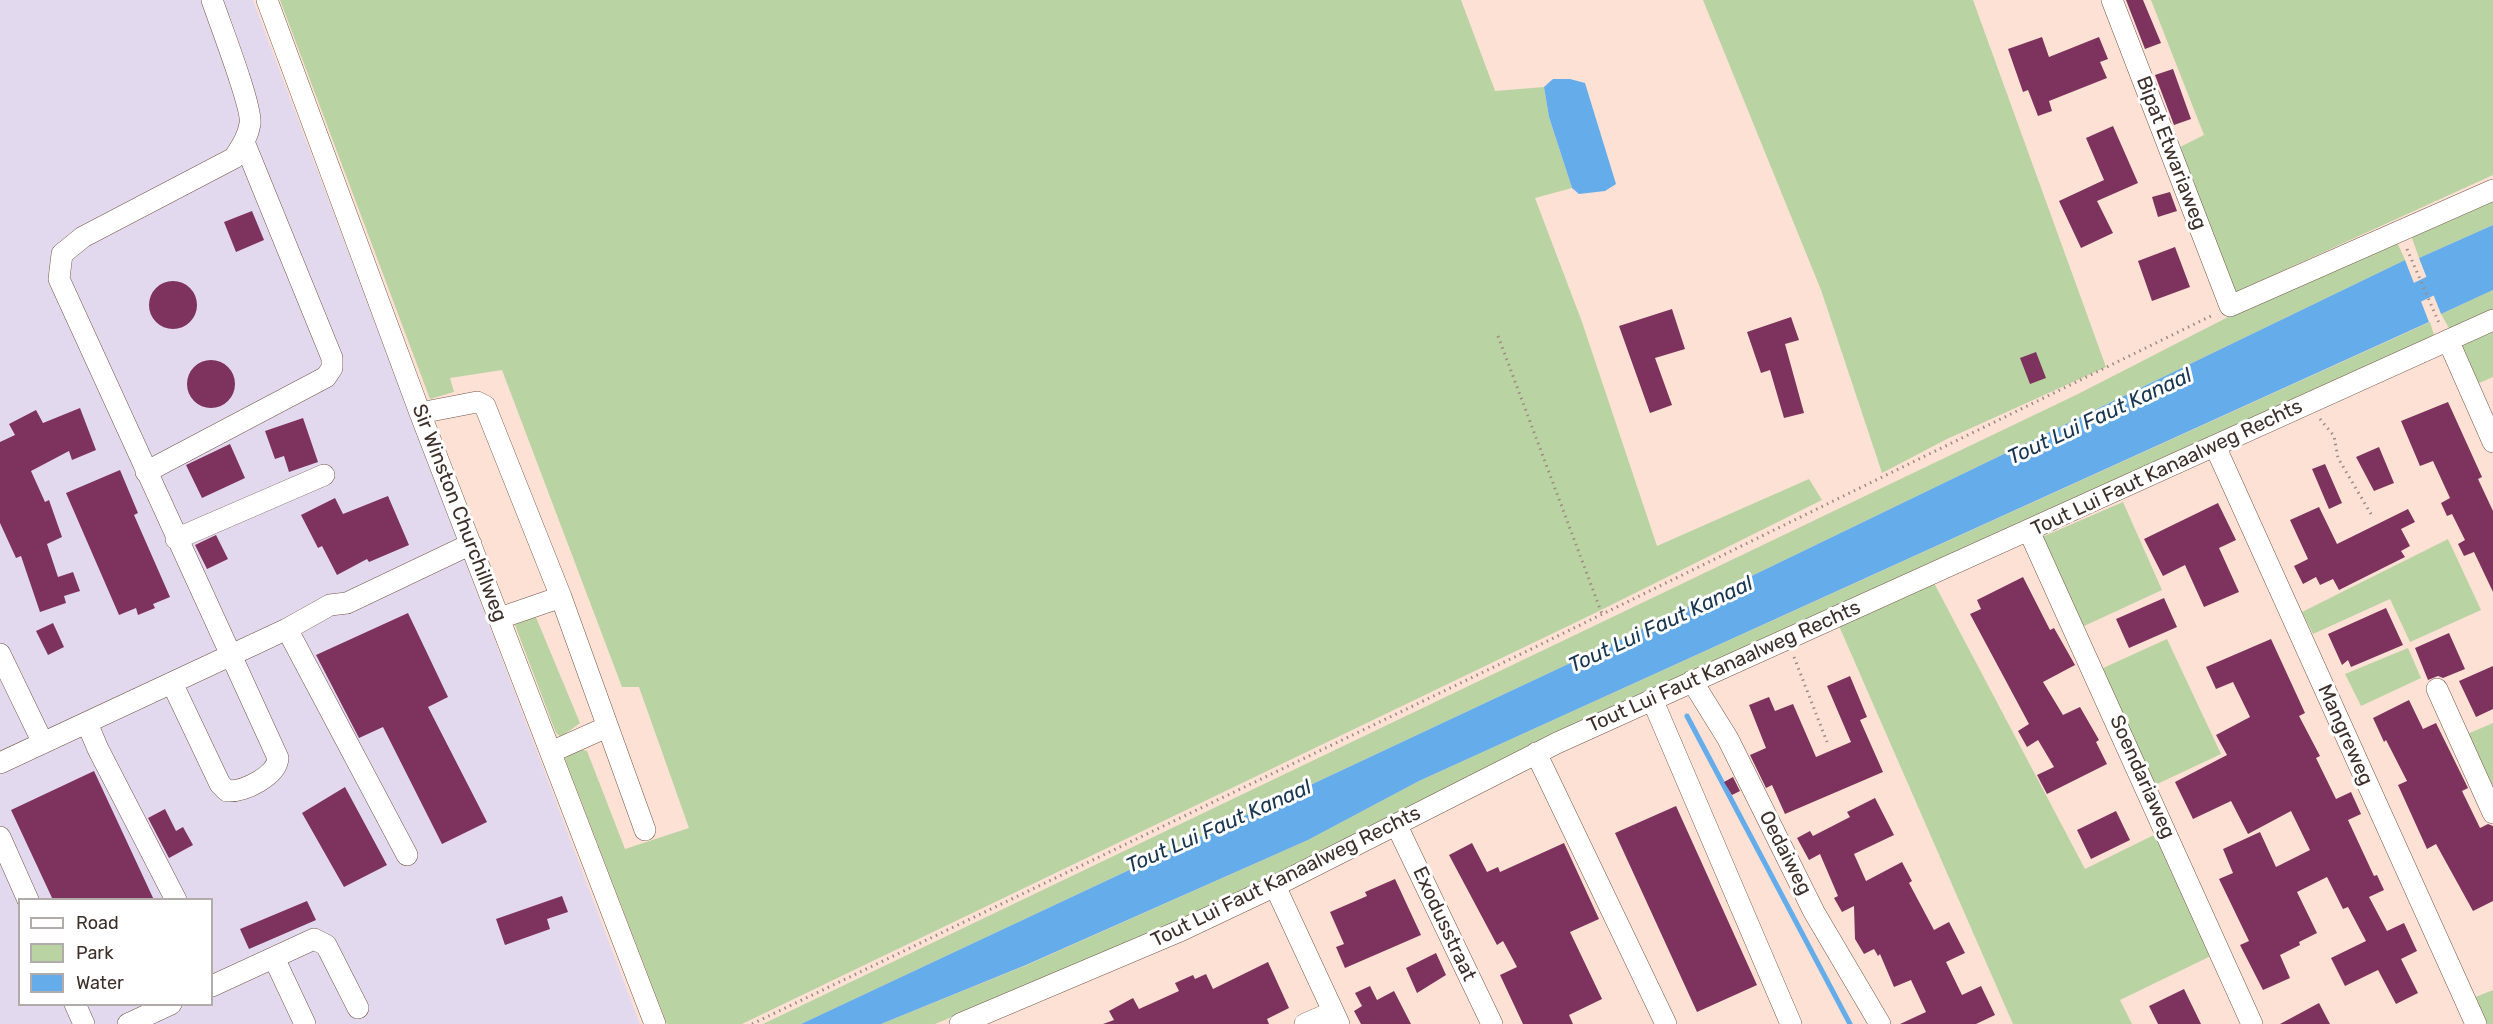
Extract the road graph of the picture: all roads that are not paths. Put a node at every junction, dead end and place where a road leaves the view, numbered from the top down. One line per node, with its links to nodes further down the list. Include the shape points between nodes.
1 (212, 0): 4 (street, via 247,104 251,122)
2 (267, 0): 8 (street, Sir Winston Churchillweg)
3 (2112, 0): 5 (street, Bipat Etwariaweg, via 2230,306)
4 (244, 142): 11 (street, via 234,158 83,237 62,254 59,279); 11 (street, via 332,358 332,368 326,377)
5 (2493, 190)
6 (2493, 320): 7 (street, Tout Lui Faut Kanaalweg Rechts)
7 (2444, 333): 9 (street); 10 (street, Tout Lui Faut Kanaalweg Rechts)
8 (420, 413): 14 (street, Sir Winston Churchillweg); 16 (street, via 477,402 485,406)
9 (2493, 442)
10 (2215, 446): 13 (street, Tout Lui Faut Kanaalweg Rechts); 56 (street, Mangreweg)
11 (146, 472): 15 (street)
12 (324, 475): 15 (street)
13 (2029, 531): 21 (street, Tout Lui Faut Kanaalweg Rechts); 55 (street, Soendariaweg)
14 (469, 537): 17 (street, Sir Winston Churchillweg); 18 (street, via 347,603 330,605)
15 (176, 538): 20 (street)
16 (561, 597): 17 (street); 26 (street)
17 (500, 618): 28 (street, Sir Winston Churchillweg)
18 (287, 629): 20 (street); 35 (street)
19 (0, 654): 27 (street)
20 (229, 656): 22 (street); 22 (street, via 278,758 272,773 237,792 227,791 220,784)
21 (1692, 681): 24 (street, Tout Lui Faut Kanaalweg Rechts); 54 (street, Oedaiweg, via 1728,740 1814,912)
22 (172, 682): 25 (street)
23 (2437, 689): 31 (street)
24 (1652, 699): 29 (street, Tout Lui Faut Kanaalweg Rechts); 53 (street)
25 (87, 723): 27 (street); 38 (street)
26 (608, 727): 28 (street); 33 (street)
27 (44, 743): 30 (street)
28 (551, 752): 48 (street, Sir Winston Churchillweg)
29 (1536, 753): 32 (street, Tout Lui Faut Kanaalweg Rechts); 52 (street)
30 (0, 763)
31 (2493, 813)
32 (1396, 824): 36 (street, Tout Lui Faut Kanaalweg Rechts); 51 (street, Exodusstraat)
33 (645, 830)
34 (0, 837): 37 (street)
35 (407, 855)
36 (1275, 886): 44 (street); 49 (street, Tout Lui Faut Kanaalweg Rechts)
37 (27, 898)
38 (175, 898)
39 (274, 958): 40 (street); 43 (street, via 314,939 321,941); 47 (street)
40 (213, 986)
41 (75, 1006): 45 (street)
42 (169, 1006): 46 (street)
43 (357, 1008)
44 (1336, 1018): 50 (street)
45 (84, 1024)
46 (128, 1024)
47 (305, 1024)
48 (655, 1024)
49 (960, 1024)
50 (1305, 1024)
51 (1492, 1024)
52 (1666, 1024)
53 (1791, 1024)
54 (1880, 1024)
55 (2253, 1024)
56 (2476, 1024)

